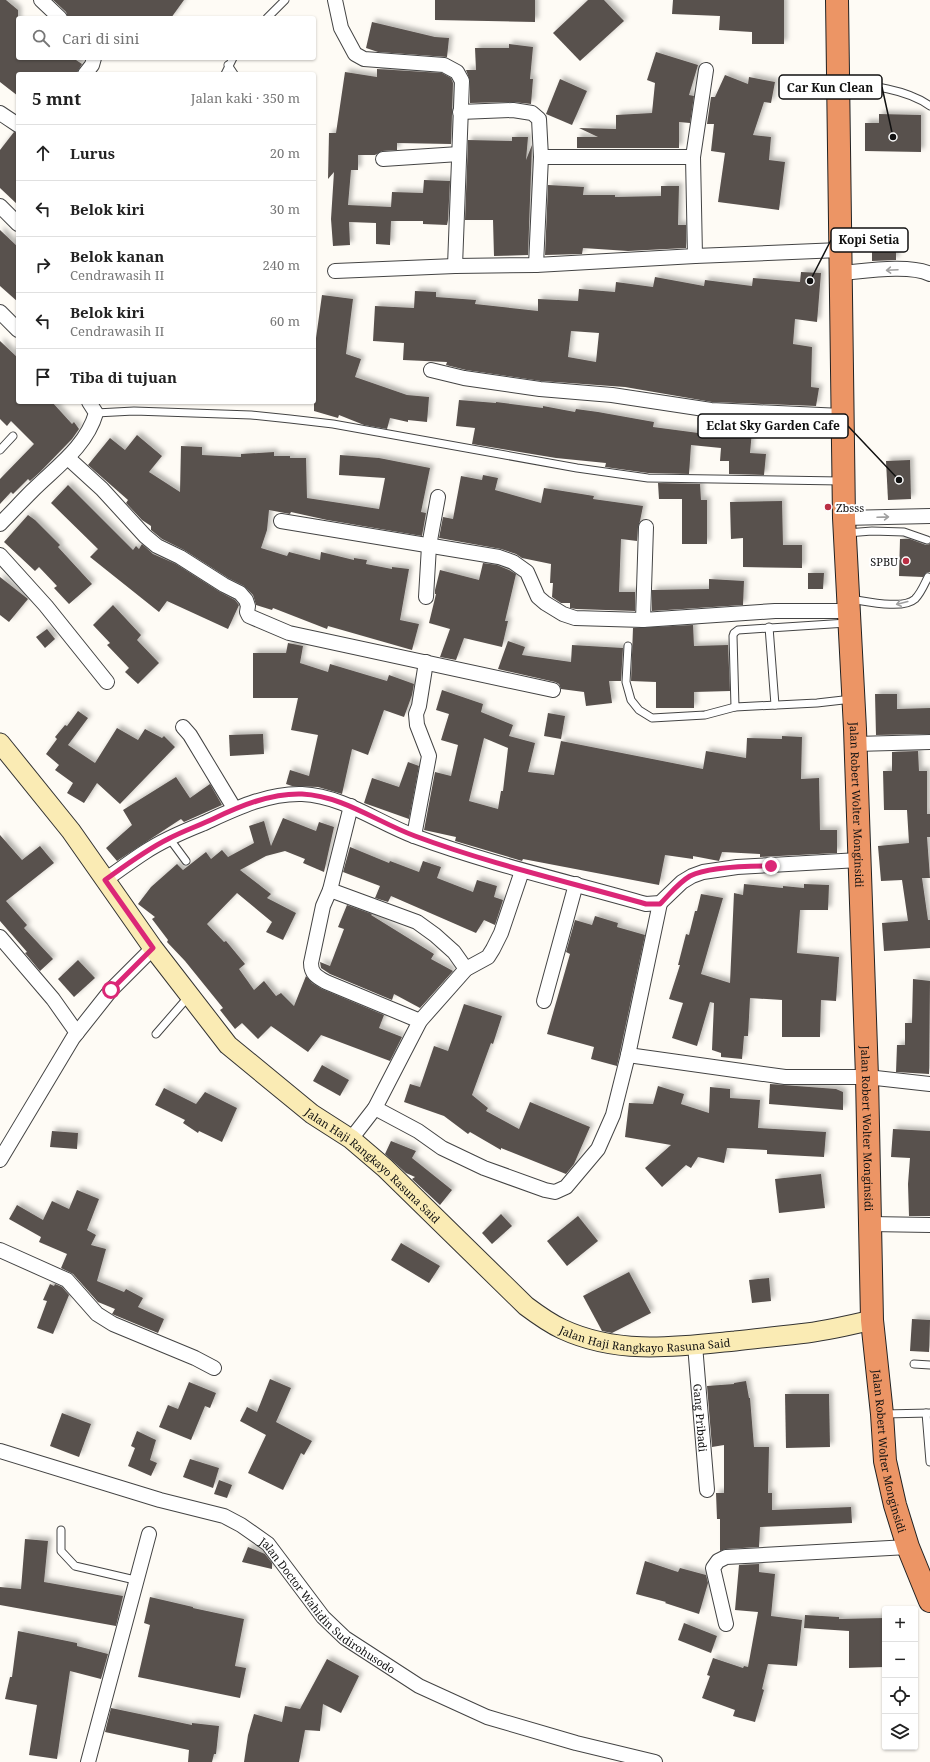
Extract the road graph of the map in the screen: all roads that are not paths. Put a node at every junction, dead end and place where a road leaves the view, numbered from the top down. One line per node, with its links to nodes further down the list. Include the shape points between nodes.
1 (41, 0): 5 (street)
2 (285, 0): 6 (lane)
3 (334, 0): 16 (street, via 342,28 355,54 364,59 444,65 457,72 463,88)
4 (837, 0): 14 (highway, Jalan Robert Wolter Monginsidi)
5 (58, 16)
6 (269, 16)
7 (93, 60): 11 (street)
8 (232, 60): 9 (lane)
9 (228, 66): 12 (lane); 13 (lane)
10 (706, 70): 21 (street)
11 (87, 72)
12 (226, 72)
13 (232, 72)
14 (838, 83): 15 (lane, via 903,93 920,98); 25 (highway, Jalan Robert Wolter Monginsidi)
15 (930, 106)
16 (460, 112): 19 (street); 20 (street, via 513,110 532,113 539,119)
17 (0, 113): 18 (street)
18 (16, 124)
19 (459, 154): 22 (street); 27 (street)
20 (541, 157): 21 (street); 28 (street)
21 (693, 157): 26 (street)
22 (383, 159)
23 (0, 206): 24 (street)
24 (16, 222)
25 (840, 250): 26 (street); 30 (highway, Jalan Robert Wolter Monginsidi)
26 (695, 256): 28 (street)
27 (455, 266): 28 (street); 29 (street)
28 (536, 266)
29 (335, 271)
30 (841, 273): 31 (street, one-way to 30, via 909,269); 36 (highway, Jalan Robert Wolter Monginsidi)
31 (930, 274)
32 (0, 312): 33 (street)
33 (16, 328)
34 (431, 370): 36 (street, via 464,378 540,389 711,410)
35 (93, 408): 39 (street, via 92,427); 40 (lane, via 297,419 648,478)
36 (842, 416): 40 (highway, Jalan Robert Wolter Monginsidi)
37 (13, 436): 38 (lane)
38 (0, 450)
39 (68, 458): 44 (street); 56 (street, via 157,546 240,593 246,600 249,616 289,633)
40 (843, 481): 46 (highway, Jalan Robert Wolter Monginsidi)
41 (438, 497): 48 (street)
42 (930, 516): 46 (street, one-way to 42)
43 (281, 520): 48 (street)
44 (0, 524)
45 (646, 526): 53 (street)
46 (844, 526): 47 (lane, via 872,531 904,532); 52 (highway, Jalan Robert Wolter Monginsidi)
47 (927, 540)
48 (430, 546): 51 (street); 53 (street, via 499,557 513,562 527,572 538,597 563,614 587,620)
49 (0, 555): 57 (street, via 46,606)
50 (928, 577): 52 (lane, one-way to 52, via 914,600)
51 (426, 598)
52 (848, 611): 53 (street, via 775,611); 54 (lane); 59 (highway, Jalan Robert Wolter Monginsidi)
53 (643, 620)
54 (769, 628): 60 (lane); 61 (lane, via 738,630 734,633)
55 (628, 646): 61 (lane, via 626,682 631,700 639,710 652,718 705,715)
56 (426, 662): 58 (street); 68 (street, via 416,714 417,725 428,756)
57 (107, 682)
58 (553, 690)
59 (853, 699): 60 (lane); 65 (highway, Jalan Robert Wolter Monginsidi)
60 (775, 705): 61 (lane)
61 (735, 707)
62 (183, 727): 67 (street)
63 (930, 742): 65 (street)
64 (0, 743): 73 (street, Jalan Haji Rangkayo Rasuna Said, via 71,830)
65 (856, 744): 70 (highway, Jalan Robert Wolter Monginsidi)
66 (351, 806): 67 (street, via 302,794 273,797); 68 (street); 75 (street)
67 (234, 808): 69 (street)
68 (414, 836): 72 (street)
69 (169, 838): 71 (lane); 73 (street)
70 (859, 860): 76 (street, via 737,867 703,872 682,882); 86 (highway, Jalan Robert Wolter Monginsidi)
71 (186, 861)
72 (522, 871): 74 (street); 79 (street, via 493,949 488,957)
73 (105, 880): 78 (street, Jalan Haji Rangkayo Rasuna Said)
74 (576, 884): 76 (street, via 646,904); 81 (street)
75 (330, 890): 79 (street, via 417,922 435,934 454,952); 82 (street, via 323,906 311,963 314,974 326,982)
76 (660, 904): 85 (street)
77 (0, 937): 83 (street, via 53,998)
78 (153, 948): 80 (street, Jalan Haji Rangkayo Rasuna Said); 83 (street, via 111,990)
79 (466, 969): 82 (street)
80 (189, 996): 84 (lane); 89 (street, Jalan Haji Rangkayo Rasuna Said, via 228,1045 312,1114)
81 (544, 1001)
82 (420, 1021): 88 (street)
83 (77, 1033): 90 (street)
84 (156, 1034)
85 (628, 1055): 86 (street, via 785,1077); 88 (street, via 613,1115 598,1149 566,1187 555,1192 484,1168 442,1148 418,1131)
86 (867, 1077): 87 (street); 91 (highway, Jalan Robert Wolter Monginsidi)
87 (930, 1084)
88 (375, 1108): 89 (street)
89 (351, 1139): 95 (street, Jalan Haji Rangkayo Rasuna Said, via 385,1168 526,1306 547,1322 576,1335 607,1344 636,1348)
90 (0, 1160)
91 (870, 1224): 92 (street); 94 (highway, Jalan Robert Wolter Monginsidi)
92 (930, 1225)
93 (0, 1250): 98 (street, via 67,1280 97,1314 113,1324)
94 (872, 1320): 95 (street, Jalan Haji Rangkayo Rasuna Said, via 807,1333); 100 (highway, Jalan Robert Wolter Monginsidi)
95 (695, 1345): 103 (street, Gang Pribadi)
96 (914, 1364): 97 (lane)
97 (930, 1365)
98 (214, 1368)
99 (928, 1413): 100 (lane); 102 (lane)
100 (882, 1414): 106 (highway, Jalan Robert Wolter Monginsidi, via 885,1461)
101 (0, 1451): 111 (street, Jalan Doctor Wahidin Sudirohusodo, via 160,1500 224,1516 268,1544 324,1617 345,1638 418,1686 487,1717)
102 (930, 1462)
103 (708, 1490)
104 (61, 1530): 107 (lane, via 61,1551 75,1566)
105 (149, 1534): 107 (street)
106 (908, 1547): 108 (highway, Jalan Robert Wolter Monginsidi); 109 (street, via 726,1557 718,1561 714,1568)
107 (136, 1580): 110 (street, via 121,1642)
108 (930, 1601)
109 (726, 1624)
110 (86, 1760)
111 (654, 1762)

